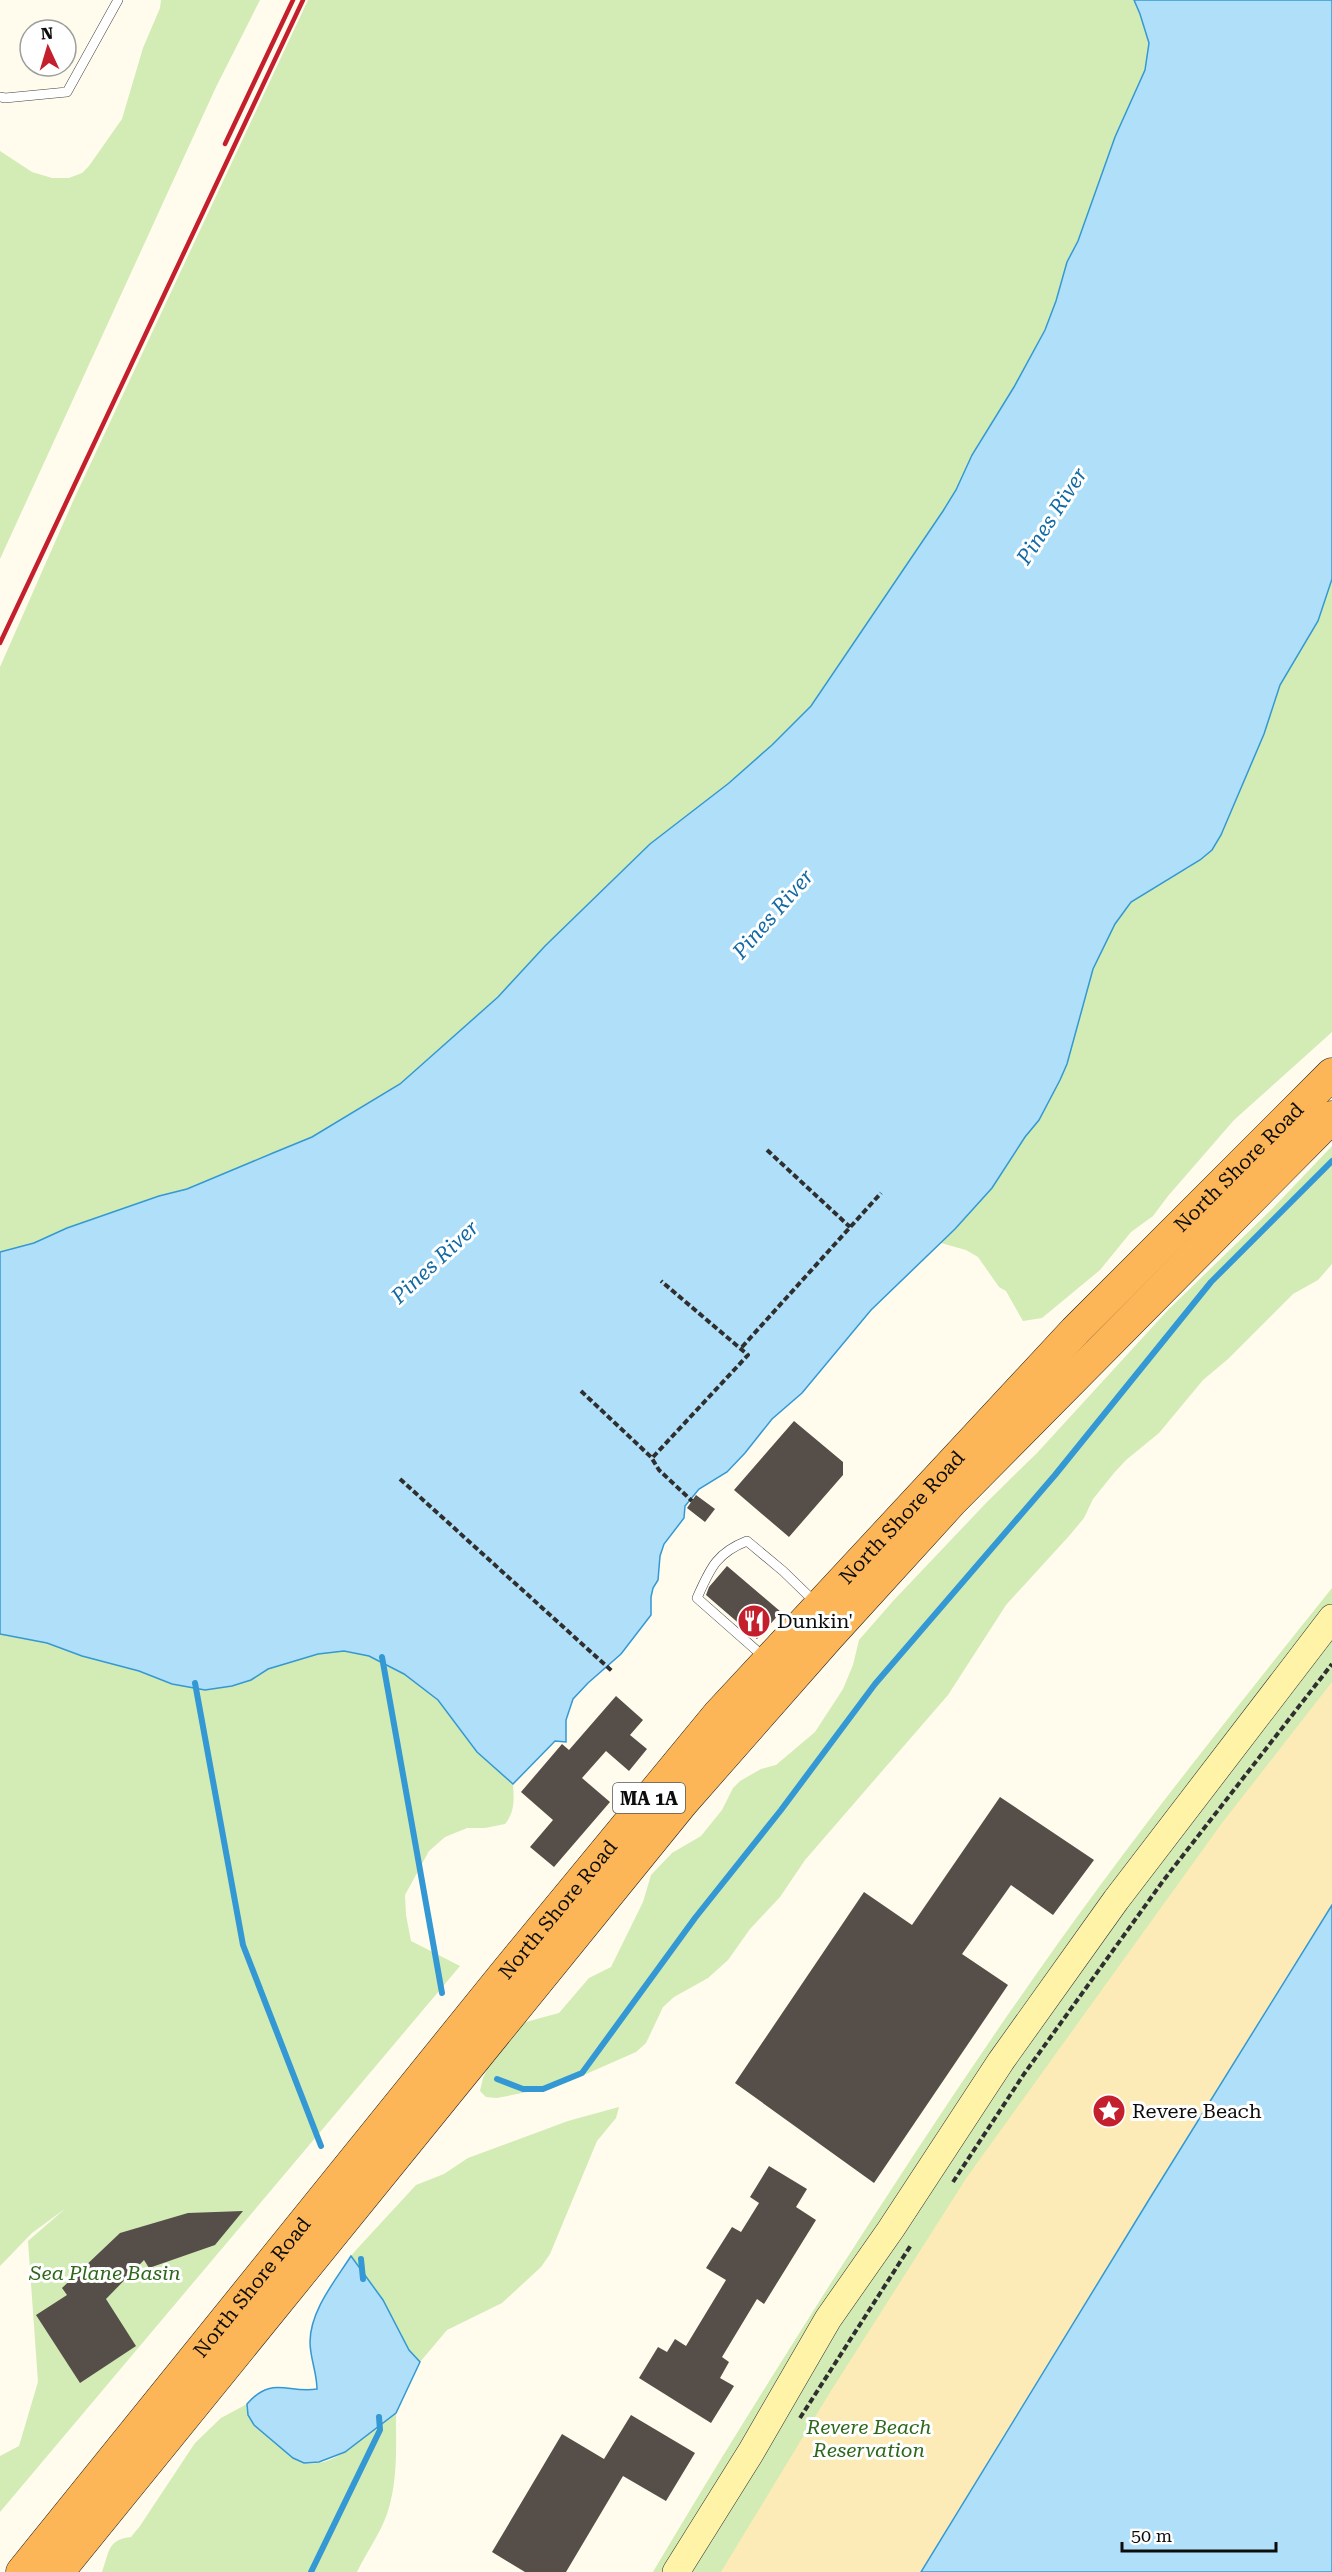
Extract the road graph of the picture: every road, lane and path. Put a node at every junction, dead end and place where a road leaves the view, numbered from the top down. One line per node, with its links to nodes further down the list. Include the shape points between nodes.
1 (118, 0): 2 (lane, via 67,92)
2 (0, 97)
3 (1332, 1074): 14 (highway, North Shore Road / MA 1A, via 1075,1331)
4 (1332, 1117): 23 (highway, North Shore Road / MA 1A, via 952,1501 690,1794)
5 (767, 1150): 7 (path)
6 (881, 1193): 7 (path)
7 (850, 1227): 9 (path)
8 (661, 1281): 11 (path, via 748,1355)
9 (742, 1347)
10 (581, 1390): 13 (path)
11 (653, 1457)
12 (399, 1479): 18 (path)
13 (692, 1501)
14 (818, 1605): 16 (highway, North Shore Road / MA 1A); 16 (lane, via 747,1541 730,1548 711,1567 697,1598)
15 (1332, 1618): 24 (main road, via 1116,1900 1001,2061 828,2319)
16 (768, 1660): 22 (highway, North Shore Road / MA 1A, via 518,1958)
17 (1332, 1664): 19 (path, via 1156,1891 1023,2074)
18 (613, 1672)
19 (952, 2182)
20 (914, 2241): 21 (path)
21 (799, 2421)
22 (22, 2572)
23 (58, 2572)
24 (676, 2572)

